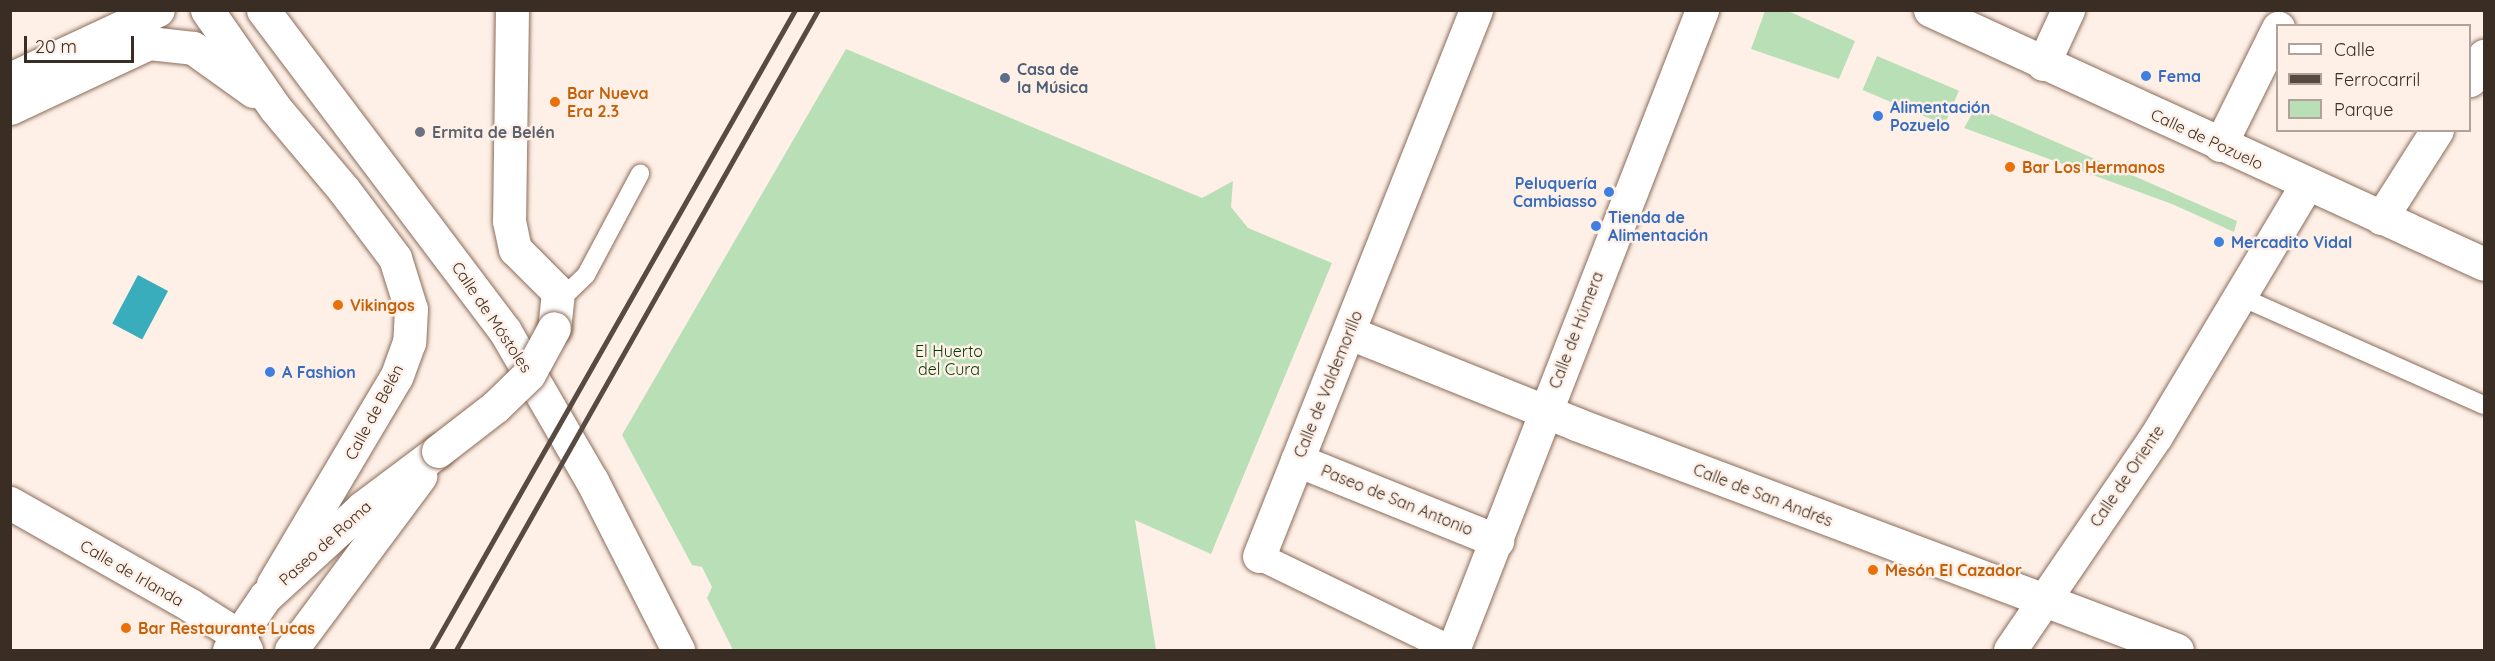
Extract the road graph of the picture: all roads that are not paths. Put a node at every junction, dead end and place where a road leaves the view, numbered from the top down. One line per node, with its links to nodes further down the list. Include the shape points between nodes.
1 (158, 10): 15 (street)
2 (207, 10): 17 (street, Calle de Belén)
3 (263, 10): 39 (street, Calle de Móstoles, via 505,330 592,481)
4 (512, 10): 25 (street, via 509,220 515,249 558,292)
5 (1476, 10): 26 (street, Calle de Valdemorillo)
6 (1702, 10): 28 (street, Calle de Húmera)
7 (1930, 10): 13 (street, Calle de Pozuelo)
8 (2068, 10): 13 (street)
9 (2286, 10): 10 (street)
10 (2279, 24)
11 (2276, 31): 19 (street)
12 (2484, 56): 14 (street)
13 (2043, 64): 19 (street, Calle de Pozuelo)
14 (2471, 77)
15 (10, 79)
16 (10, 108): 17 (street, Calle de Belén, via 149,43 193,48)
17 (275, 108): 34 (street, Calle de Belén, via 395,258 411,309 409,342 396,377)
18 (2436, 132): 22 (street)
19 (2220, 145): 21 (street, Calle de Pozuelo)
20 (640, 174): 25 (lane, via 586,275)
21 (2307, 184): 22 (street, Calle de Pozuelo); 24 (street, Calle de Oriente)
22 (2381, 218): 23 (street, Calle de Pozuelo)
23 (2484, 264)
24 (2241, 297): 27 (lane); 35 (street, Calle de Oriente, via 2156,436)
25 (556, 315): 29 (street, Paseo de Roma, bridge, via 529,374 495,407)
26 (1350, 333): 28 (street, Calle de San Andrés); 30 (street, Calle de Valdemorillo)
27 (2484, 405)
28 (1544, 411): 32 (street, Calle de Húmera); 35 (street, Calle de San Andrés)
29 (438, 451): 34 (street, Paseo de Roma, via 362,508); 38 (street, Paseo de Roma)
30 (1297, 460): 32 (street, Paseo de San Antonio); 33 (street, Calle de Valdemorillo)
31 (10, 503): 36 (street, Calle de Irlanda)
32 (1497, 541): 37 (street, Calle de Húmera)
33 (1259, 556): 37 (street, Calle de Valdemorillo)
34 (265, 597): 36 (street, Paseo de Roma)
35 (2041, 601): 40 (street, Calle de Oriente); 41 (street, Calle de San Andrés)
36 (238, 646)
37 (1453, 650)
38 (291, 651)
39 (678, 651)
40 (2010, 651)
41 (2177, 651)

